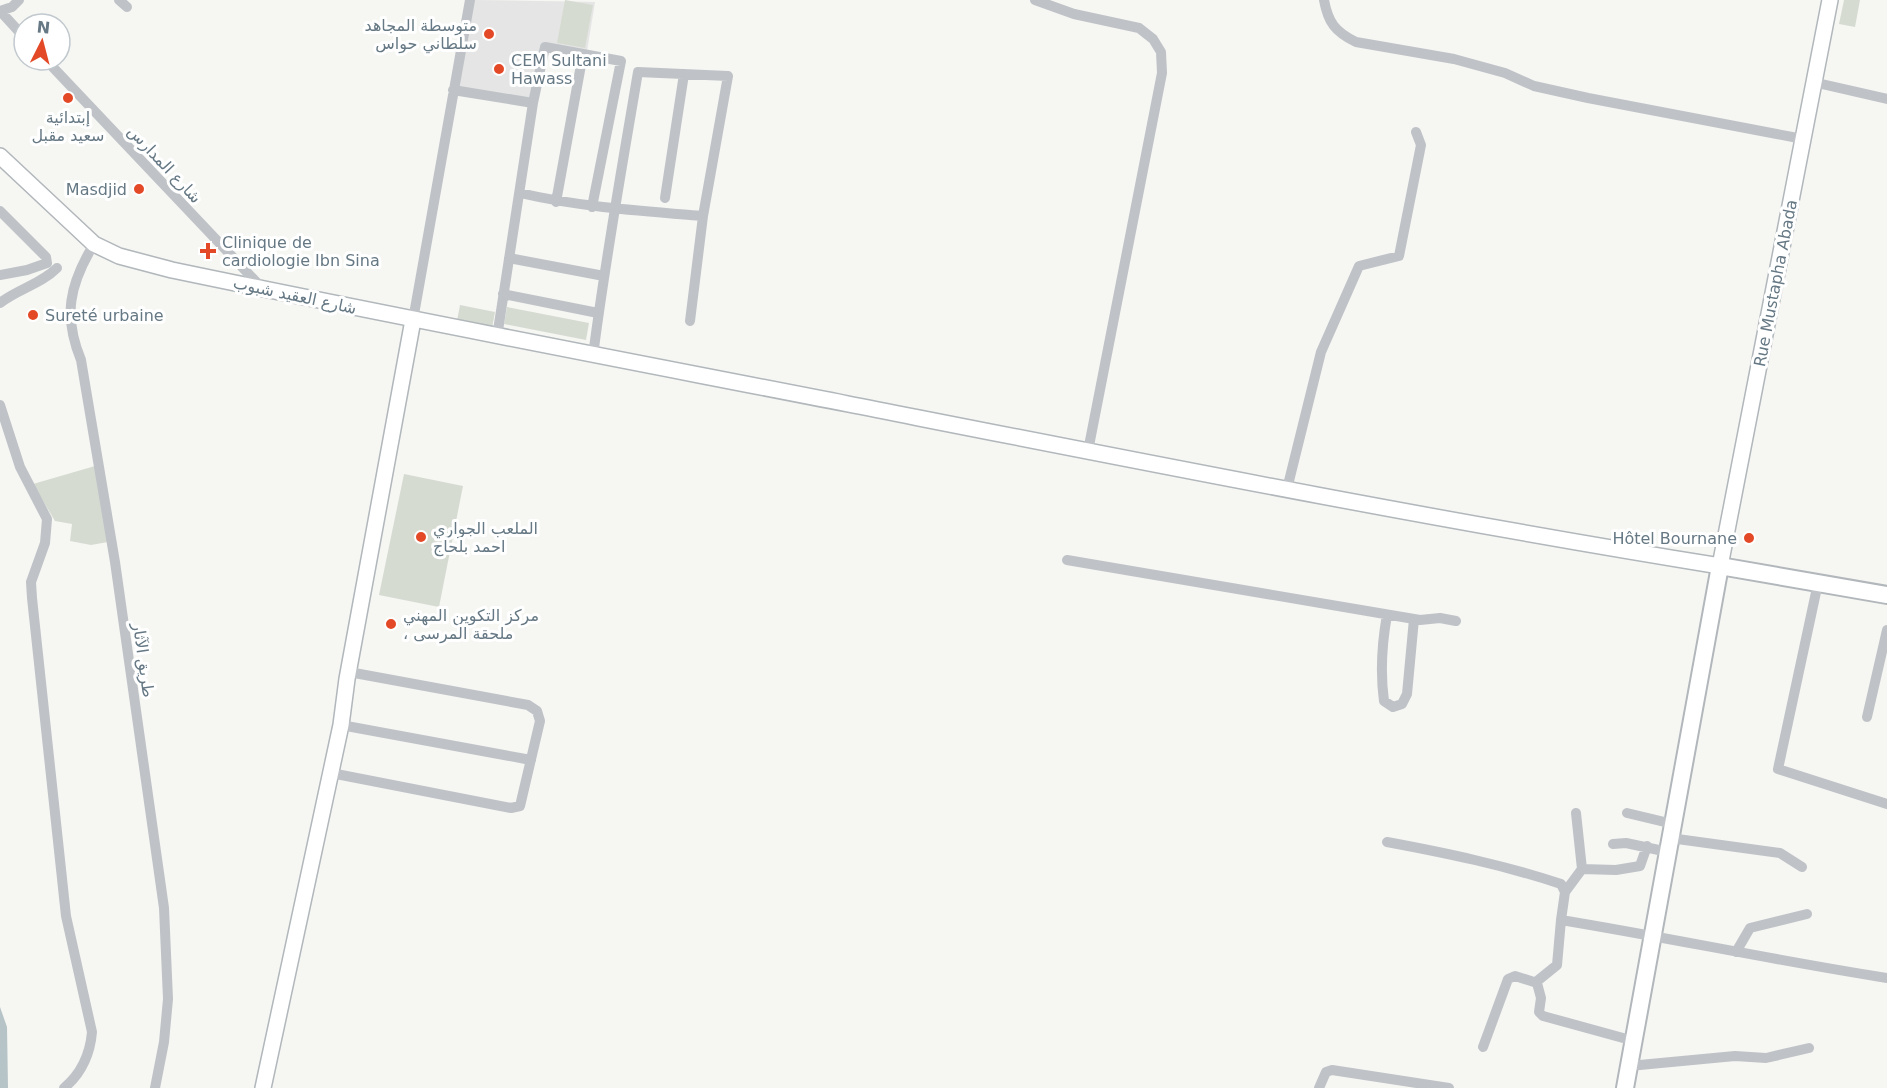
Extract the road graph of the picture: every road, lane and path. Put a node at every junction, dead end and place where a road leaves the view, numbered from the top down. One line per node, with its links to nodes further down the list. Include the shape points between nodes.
1 (19, 0): 6 (street)
2 (470, 0): 12 (street)
3 (1035, 0): 40 (street, via 1074,14 1140,28 1161,52 1162,73)
4 (1324, 0): 16 (street, via 1333,26 1342,36 1356,42 1454,60 1566,93)
5 (1830, 0): 11 (main road, Rue Mustapha Abada)
6 (0, 11): 7 (street)
7 (12, 24)
8 (583, 54): 14 (street, via 545,47); 20 (street); 21 (street, via 621,61)
9 (57, 72): 31 (street, شارع المدارس)
10 (684, 74): 19 (street); 22 (street, via 638,72); 24 (street, via 728,76)
11 (1813, 82): 13 (street); 16 (main road, Rue Mustapha Abada)
12 (453, 90): 14 (street); 35 (street)
13 (1887, 99)
14 (533, 104): 18 (street)
15 (1416, 132): 41 (street, via 1421,144 1399,256 1359,266 1321,352)
16 (1803, 139): 43 (main road, Rue Mustapha Abada)
17 (0, 156): 25 (main road, شارع العقيد شبوب)
18 (520, 194): 20 (street); 26 (street)
19 (665, 198)
20 (556, 202): 21 (street)
21 (592, 207): 22 (street)
22 (615, 209): 24 (street); 30 (street)
23 (0, 211): 27 (street, via 46,257)
24 (703, 216): 36 (street)
25 (94, 244): 28 (street, طريق الآثار); 31 (main road, شارع العقيد شبوب, via 119,256)
26 (509, 258): 30 (street); 32 (street)
27 (51, 269): 28 (street); 29 (street); 33 (street)
28 (77, 272): 76 (street, طريق الآثار, via 72,337 81,360 115,562 164,908 168,999)
29 (0, 275)
30 (604, 276): 34 (street)
31 (262, 288): 35 (main road, شارع العقيد شبوب)
32 (503, 294): 34 (street); 37 (street)
33 (0, 303)
34 (598, 313): 38 (street)
35 (413, 320): 37 (main road, شارع العقيد شبوب); 50 (main road)
36 (690, 321)
37 (497, 337): 38 (main road, شارع العقيد شبوب)
38 (593, 356): 40 (main road, شارع العقيد شبوب)
39 (0, 405): 75 (street, via 20,467 46,519 45,543 32,582 32,598 66,916 92,1032 84,1064)
40 (1088, 452): 41 (main road, شارع العقيد شبوب)
41 (1287, 489): 43 (main road, شارع العقيد شبوب, via 1502,531)
42 (1067, 560): 46 (street)
43 (1720, 566): 44 (main road); 58 (main road)
44 (1818, 583): 45 (main road); 55 (street, via 1778,769)
45 (1887, 595)
46 (1387, 615): 47 (street); 47 (street, via 1382,638 1382,690 1384,700 1393,707 1402,704 1407,694)
47 (1414, 620): 48 (street)
48 (1456, 621)
49 (1887, 630): 51 (street)
50 (349, 672): 52 (main road); 53 (street, via 528,705 537,711 540,721)
51 (1867, 717)
52 (341, 725): 53 (street); 54 (main road)
53 (531, 760): 54 (street, via 521,804 511,808)
54 (331, 773): 77 (main road)
55 (1887, 804)
56 (1576, 813): 63 (street)
57 (1627, 813): 58 (street)
58 (1670, 838): 61 (street); 62 (street, via 1780,853); 67 (main road)
59 (1387, 842): 64 (street, via 1528,873 1561,884)
60 (1613, 844): 61 (street)
61 (1647, 846): 63 (street, via 1640,866)
62 (1802, 867)
63 (1582, 869): 64 (street)
64 (1565, 892): 66 (street)
65 (1807, 914): 68 (street, via 1750,928)
66 (1561, 920): 67 (street); 70 (street, via 1557,964)
67 (1653, 935): 68 (street); 71 (main road)
68 (1736, 952): 69 (street)
69 (1887, 978)
70 (1536, 982): 71 (street, via 1540,989 1539,1012 1543,1016); 72 (street, via 1515,976 1508,979)
71 (1634, 1041): 74 (main road)
72 (1483, 1047)
73 (1809, 1048): 74 (street, via 1766,1058 1735,1056)
74 (1629, 1066): 80 (main road)
75 (64, 1088)
76 (155, 1088)
77 (263, 1088)
78 (1319, 1088): 79 (street, via 1326,1072 1332,1070)
79 (1449, 1088)
80 (1625, 1088)

